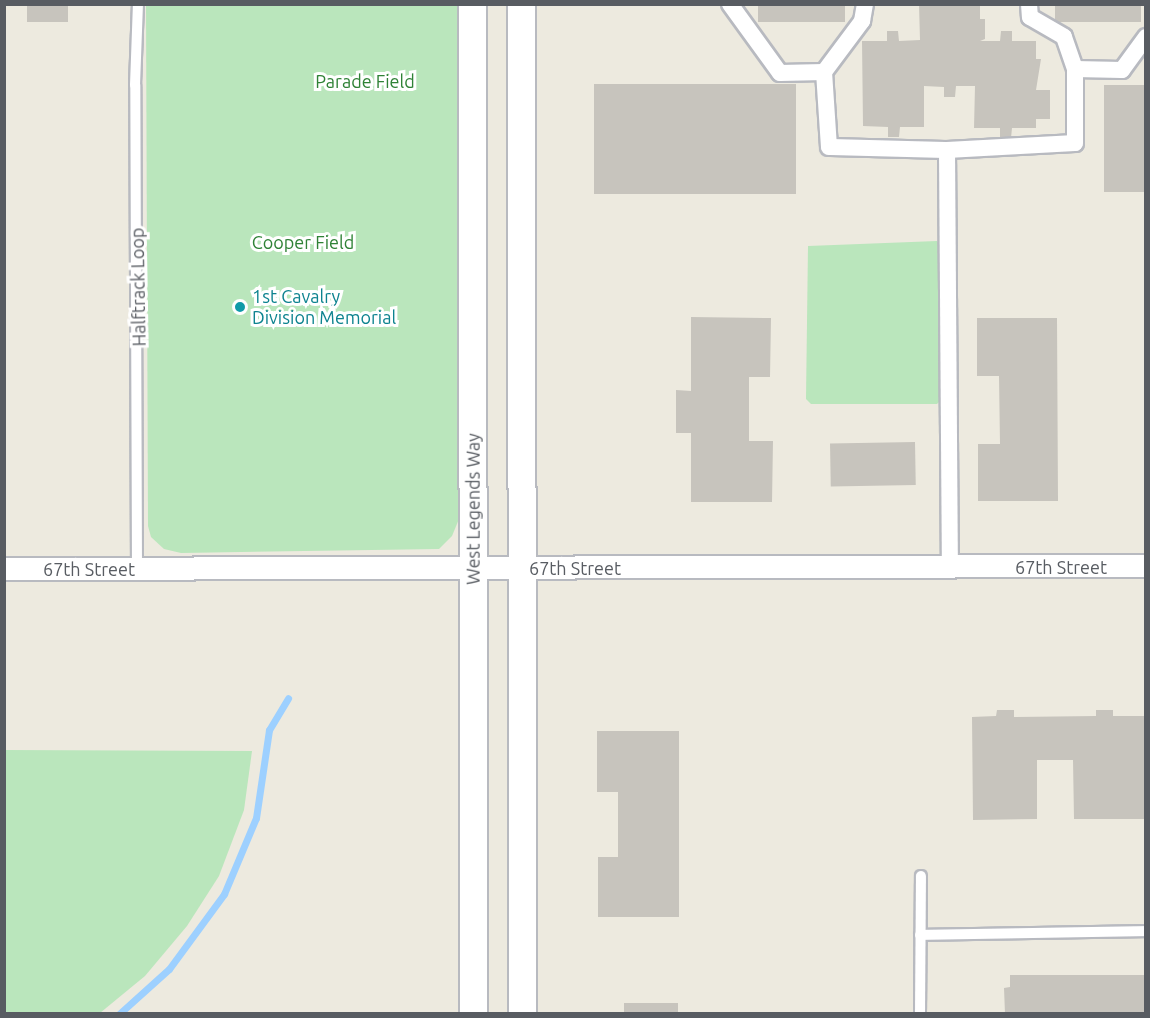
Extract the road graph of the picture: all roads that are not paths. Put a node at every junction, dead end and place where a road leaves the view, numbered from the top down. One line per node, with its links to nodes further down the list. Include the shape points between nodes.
1 (138, 4): 16 (lane, Halftrack Loop)
2 (472, 4): 13 (street, West Legends Way)
3 (521, 4): 14 (street)
4 (730, 4): 9 (street, via 780,73)
5 (865, 4): 9 (street, via 861,21)
6 (1029, 4): 8 (street, via 1030,17 1064,37)
7 (1146, 36): 8 (street, via 1122,70)
8 (1075, 69): 10 (street, via 1075,143)
9 (824, 72): 10 (street, via 829,147)
10 (947, 150): 12 (street)
11 (1146, 566): 12 (street, 67th Street)
12 (950, 567): 14 (street, 67th Street)
13 (473, 568): 14 (street, 67th Street); 16 (street, 67th Street); 20 (street, West Legends Way)
14 (522, 568): 21 (street)
15 (4, 569): 16 (street, 67th Street)
16 (138, 569)
17 (921, 876): 19 (lane)
18 (1146, 931): 19 (lane)
19 (920, 935): 22 (lane)
20 (473, 1014)
21 (522, 1014)
22 (920, 1014)

